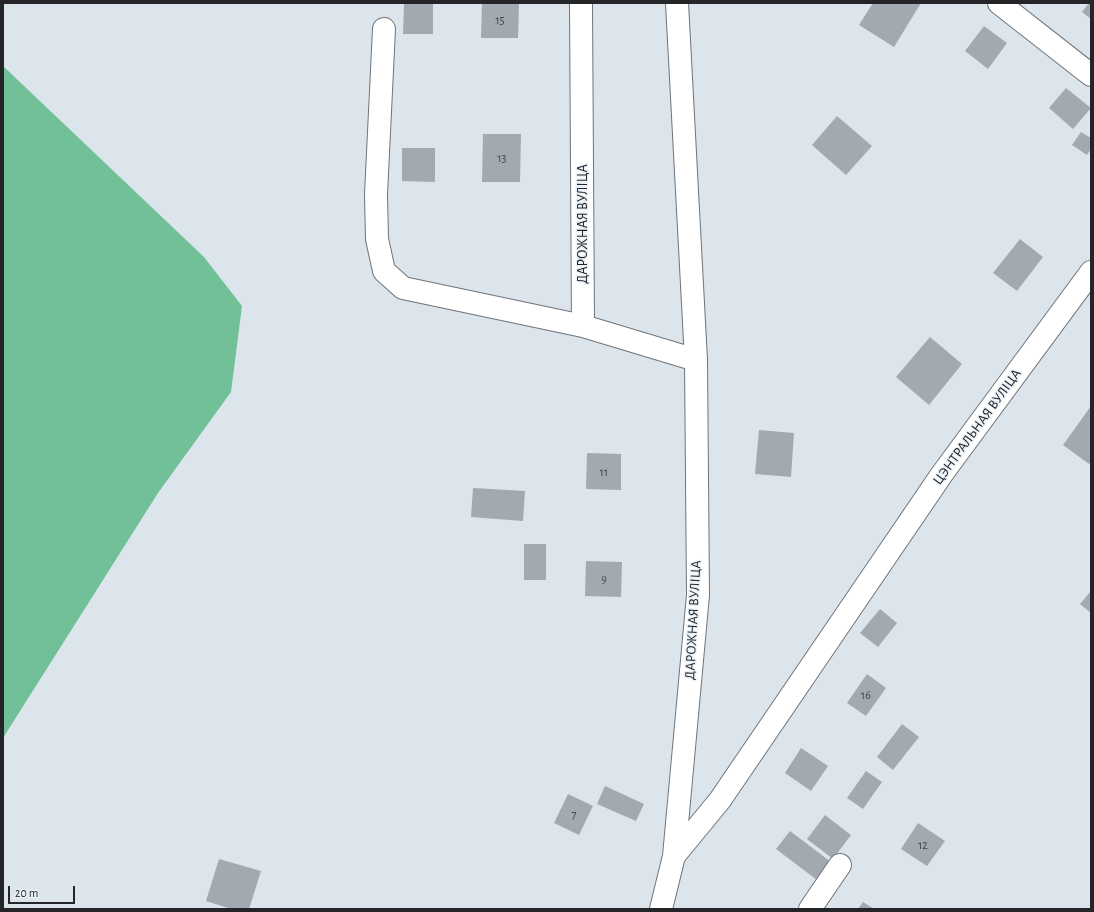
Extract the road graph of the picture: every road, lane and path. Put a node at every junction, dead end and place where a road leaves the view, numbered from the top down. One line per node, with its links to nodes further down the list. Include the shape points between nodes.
1 (677, 3): 8 (street, ДАРОЖНАЯ ВУЛІЦА)
2 (999, 3): 5 (street)
3 (581, 5): 7 (street, ДАРОЖНАЯ ВУЛІЦА)
4 (384, 29): 7 (street, via 376,194 377,240 384,271 403,288)
5 (1091, 75)
6 (1091, 272): 9 (street, ЦЭНТРАЛЬНАЯ ВУЛІЦА, via 942,474)
7 (583, 326): 8 (street)
8 (696, 360): 10 (street, ДАРОЖНАЯ ВУЛІЦА, via 698,595)
9 (867, 584): 10 (street, ДАРОЖНАЯ ВУЛІЦА, via 720,800)
10 (674, 856): 12 (street, ДАРОЖНАЯ ВУЛІЦА)
11 (840, 865): 13 (street)
12 (661, 909)
13 (810, 909)

